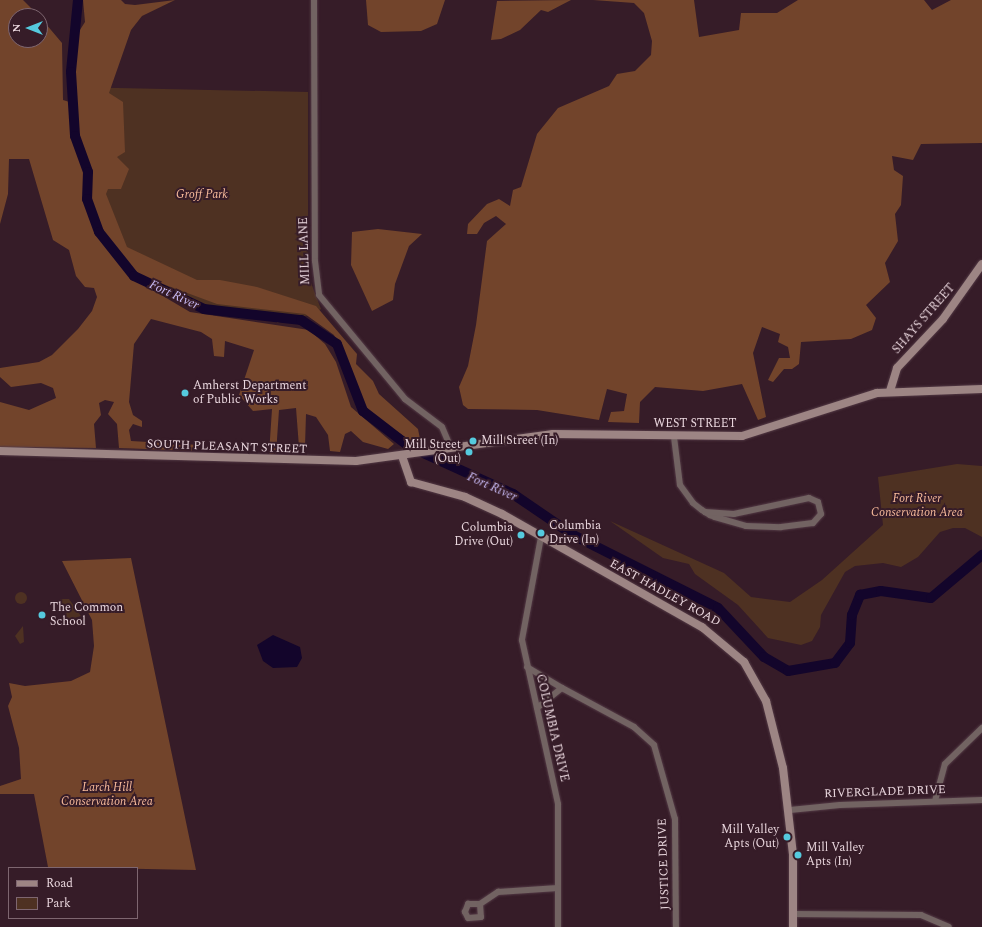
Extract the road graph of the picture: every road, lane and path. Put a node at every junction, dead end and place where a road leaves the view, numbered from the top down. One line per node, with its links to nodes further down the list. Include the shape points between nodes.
1 (314, 0): 6 (street, MILL LANE, via 315,261 319,295 405,399 442,427)
2 (982, 264): 4 (main road, SHAYS STREET, via 944,319 897,368)
3 (982, 389): 4 (main road, WEST STREET)
4 (890, 391): 5 (main road, WEST STREET, via 842,402 755,433)
5 (674, 437): 6 (main road, WEST STREET, via 571,433); 9 (street, via 680,485)
6 (451, 448): 8 (main road, SOUTH PLEASANT STREET)
7 (0, 451): 8 (main road, SOUTH PLEASANT STREET, via 320,463)
8 (406, 455): 10 (main road, EAST HADLEY ROAD, via 411,482 480,503)
9 (705, 512): 9 (street, via 725,522 763,528 809,525 821,514 818,502 809,498 732,514)
10 (541, 537): 11 (street, COLUMBIA DRIVE, via 523,635); 17 (main road, EAST HADLEY ROAD, via 702,627 740,657 758,683 768,707)
11 (527, 667): 12 (street, JUSTICE DRIVE); 13 (street, COLUMBIA DRIVE)
12 (562, 688): 13 (street); 22 (street, JUSTICE DRIVE, via 634,727 657,750 675,824)
13 (537, 708): 18 (street, COLUMBIA DRIVE, via 557,801)
14 (982, 728): 16 (street, via 945,764)
15 (982, 800): 16 (street, RIVERGLADE DRIVE)
16 (935, 801): 17 (street, RIVERGLADE DRIVE)
17 (790, 810): 20 (main road, EAST HADLEY ROAD)
18 (558, 888): 19 (street, via 511,889 491,895); 21 (street, COLUMBIA DRIVE)
19 (480, 904)
20 (793, 914): 23 (main road, EAST HADLEY ROAD); 24 (street, via 920,915)
21 (558, 927)
22 (676, 927)
23 (793, 927)
24 (949, 927)

